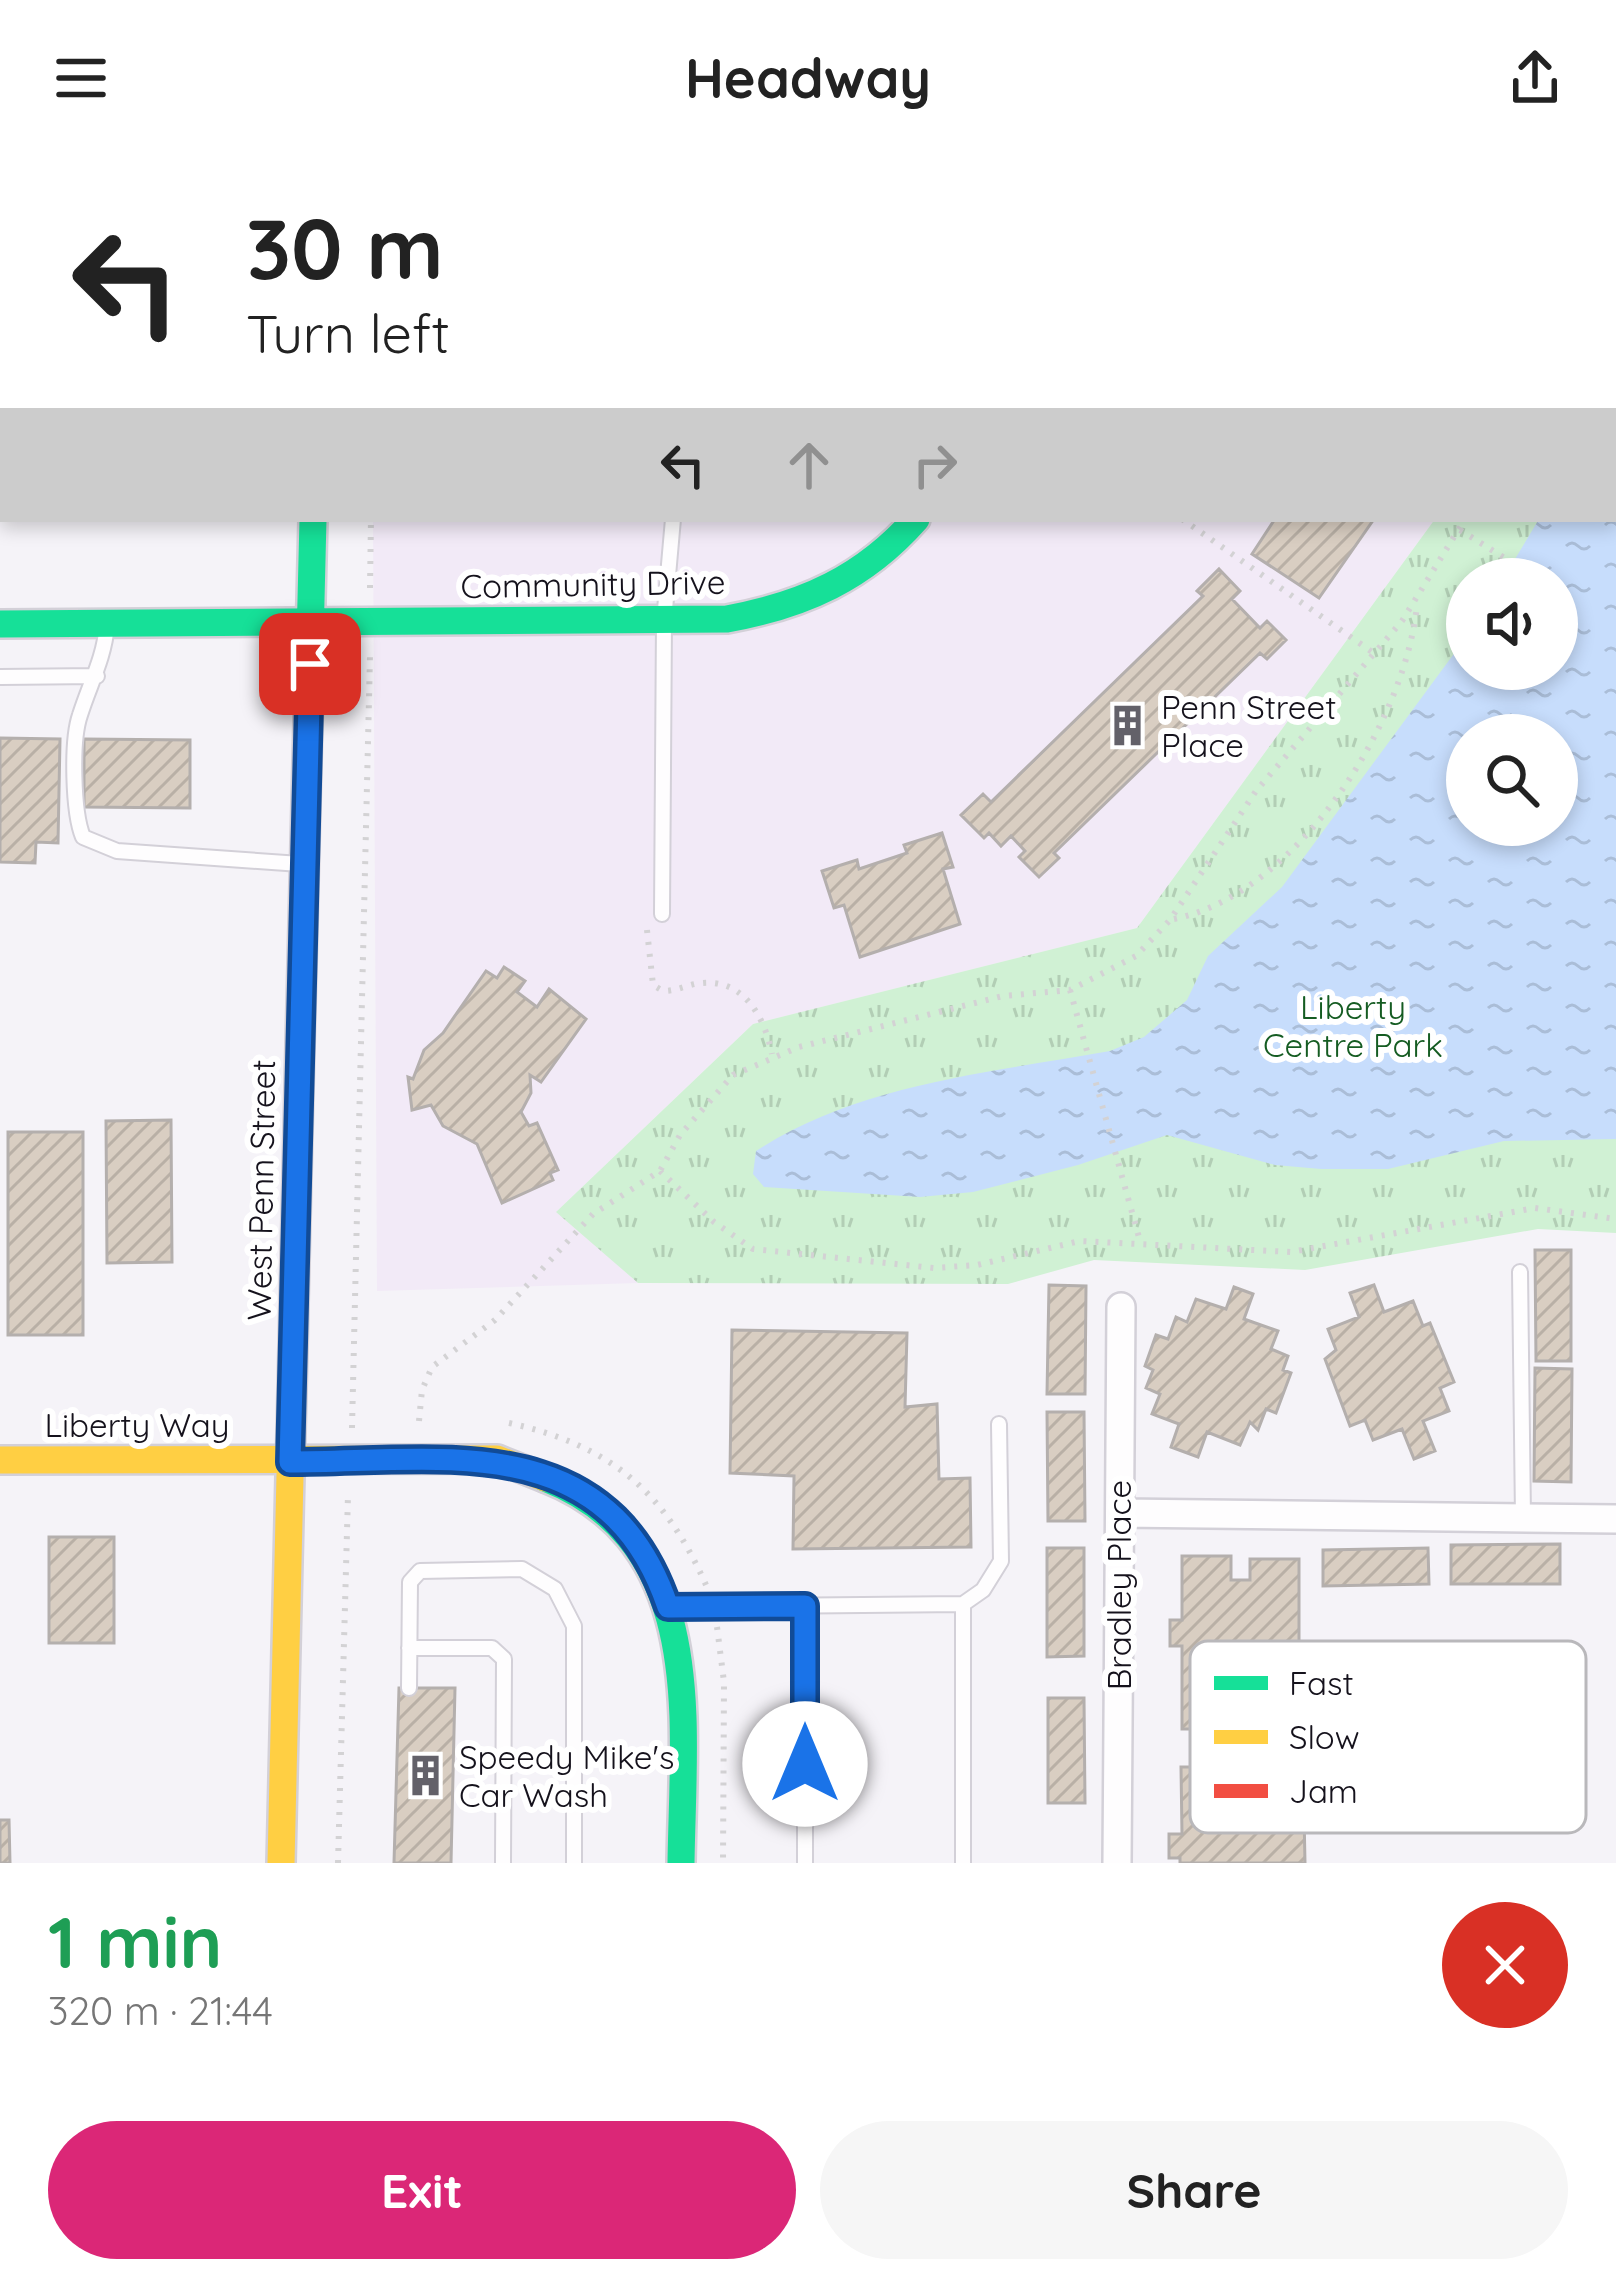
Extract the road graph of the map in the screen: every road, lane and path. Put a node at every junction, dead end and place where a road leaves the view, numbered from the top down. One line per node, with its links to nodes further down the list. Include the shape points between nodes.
1 (313, 522): 14 (street, West Penn Street)
2 (371, 522): 11 (path)
3 (673, 522): 10 (lane)
4 (913, 522): 10 (street, Community Drive, via 859,575 805,602 752,617)
5 (1186, 522): 15 (path)
6 (1463, 522): 7 (path)
7 (1458, 529): 8 (path); 9 (path)
8 (1504, 558)
9 (1417, 600): 15 (path); 20 (path, via 1391,705 1324,816 1220,901)
10 (664, 621): 11 (street, Community Drive); 19 (lane)
11 (369, 623): 14 (street, Community Drive); 28 (path)
12 (0, 624): 13 (street, Community Drive)
13 (107, 624): 14 (street, Community Drive); 17 (lane)
14 (311, 624): 18 (street, West Penn Street)
15 (1375, 654): 20 (path, via 1256,791)
16 (0, 676): 17 (lane)
17 (97, 676): 18 (lane, via 78,719 76,820 83,837 117,851)
18 (305, 865): 33 (street, West Penn Street)
19 (654, 914): 22 (path, via 653,986 731,987 759,1014)
20 (1170, 920): 21 (path, via 1136,956)
21 (1070, 990): 22 (path, via 1003,996); 25 (path)
22 (772, 1054): 23 (path, via 708,1100)
23 (660, 1171): 25 (path, via 754,1249 934,1268 1079,1241); 30 (path, via 592,1214 495,1320 432,1367 422,1421)
24 (1616, 1220): 25 (path, via 1534,1208 1291,1252)
25 (1140, 1241)
26 (1520, 1272): 36 (lane)
27 (1121, 1307): 35 (street, Bradley Place)
28 (353, 1421): 29 (path); 34 (path)
29 (366, 1422)
30 (400, 1422)
31 (999, 1424): 38 (lane, via 1001,1561)
32 (0, 1460): 33 (street, Liberty Way)
33 (290, 1462): 34 (street, Liberty Way); 43 (street, West Penn Street)
34 (347, 1462): 40 (street, Liberty Way, via 497,1460 550,1474 603,1507 654,1566); 44 (path)
35 (1120, 1513): 36 (street); 50 (street, Bradley Place)
36 (1523, 1518): 37 (street)
37 (1616, 1519)
38 (963, 1604): 39 (lane); 49 (lane)
39 (805, 1606): 40 (lane); 48 (lane)
40 (668, 1607): 47 (street, Liberty Way, via 680,1638)
41 (409, 1648): 42 (lane); 45 (lane, via 492,1648 504,1659); 46 (lane, via 410,1582 421,1571 522,1569 555,1589 574,1626)
42 (409, 1688)
43 (280, 1863)
44 (338, 1863)
45 (503, 1863)
46 (574, 1863)
47 (682, 1863)
48 (805, 1863)
49 (962, 1863)
50 (1117, 1863)

